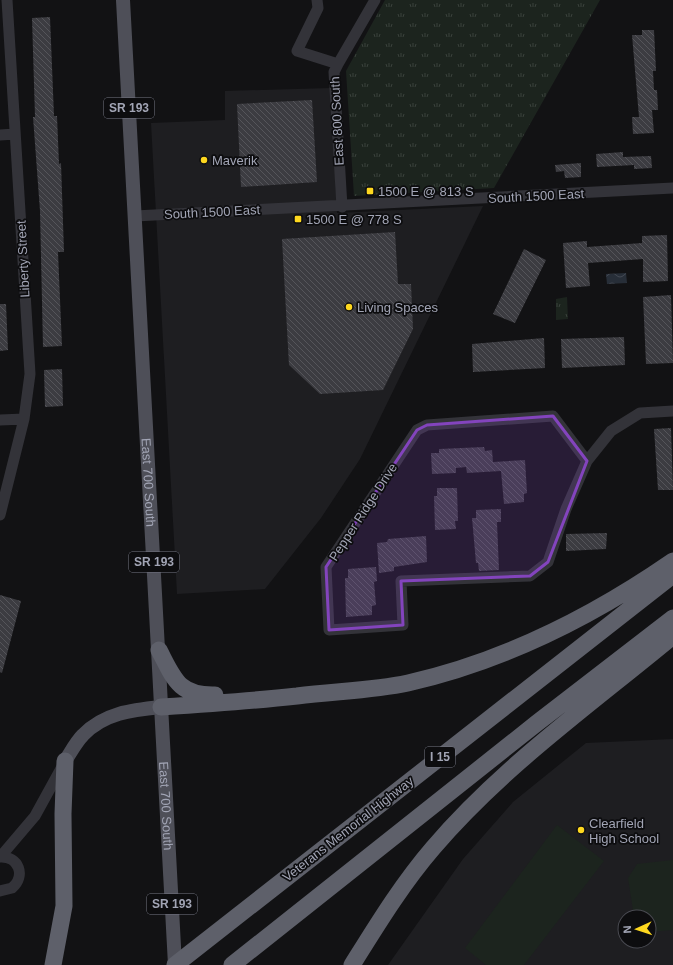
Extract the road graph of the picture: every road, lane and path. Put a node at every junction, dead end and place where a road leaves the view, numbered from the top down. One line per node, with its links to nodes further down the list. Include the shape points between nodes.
1 (7, 0): 6 (street, Liberty Street)
2 (123, 0): 10 (main road, East 700 South / SR 193)
3 (317, 0): 5 (street, East 800 South, via 318,8 297,51)
4 (376, 0): 5 (street)
5 (338, 64): 9 (street, East 800 South, via 334,72)
6 (15, 134): 7 (street); 12 (street, Liberty Street, via 30,374)
7 (0, 135)
8 (673, 188): 9 (street, South 1500 East)
9 (342, 207): 10 (street, South 1500 East)
10 (135, 216): 20 (main road, East 700 South / SR 193)
11 (673, 411): 14 (street, Pepper Ridge Drive, via 640,413 611,431)
12 (24, 419): 13 (street); 15 (street, Liberty Street)
13 (0, 420)
14 (587, 461): 14 (street, Pepper Ridge Drive, via 566,509 548,562 530,576 401,581 403,625 329,630 326,567 417,430 427,425 553,416)
15 (0, 515)
16 (673, 561): 21 (highway, via 577,620 503,654 408,683 366,690)
17 (673, 574): 29 (highway, Veterans Memorial Highway / I 15)
18 (673, 618): 30 (highway, I 15, via 536,723)
19 (673, 636): 31 (highway, via 513,768 456,823 405,883)
20 (159, 650): 21 (highway, via 177,683 191,692 212,695 264,692); 22 (main road, East 700 South / SR 193)
21 (297, 696): 22 (highway, via 260,701)
22 (161, 707): 23 (main road, via 127,711 97,723 82,735); 29 (main road, East 700 South / SR 193)
23 (65, 761): 24 (street, via 34,816); 28 (highway, via 64,906)
24 (0, 856): 25 (street, via 12,859 19,868 19,880)
25 (12, 888): 26 (street); 27 (street)
26 (0, 891)
27 (0, 897)
28 (53, 965)
29 (175, 965)
30 (232, 965)
31 (352, 965)

